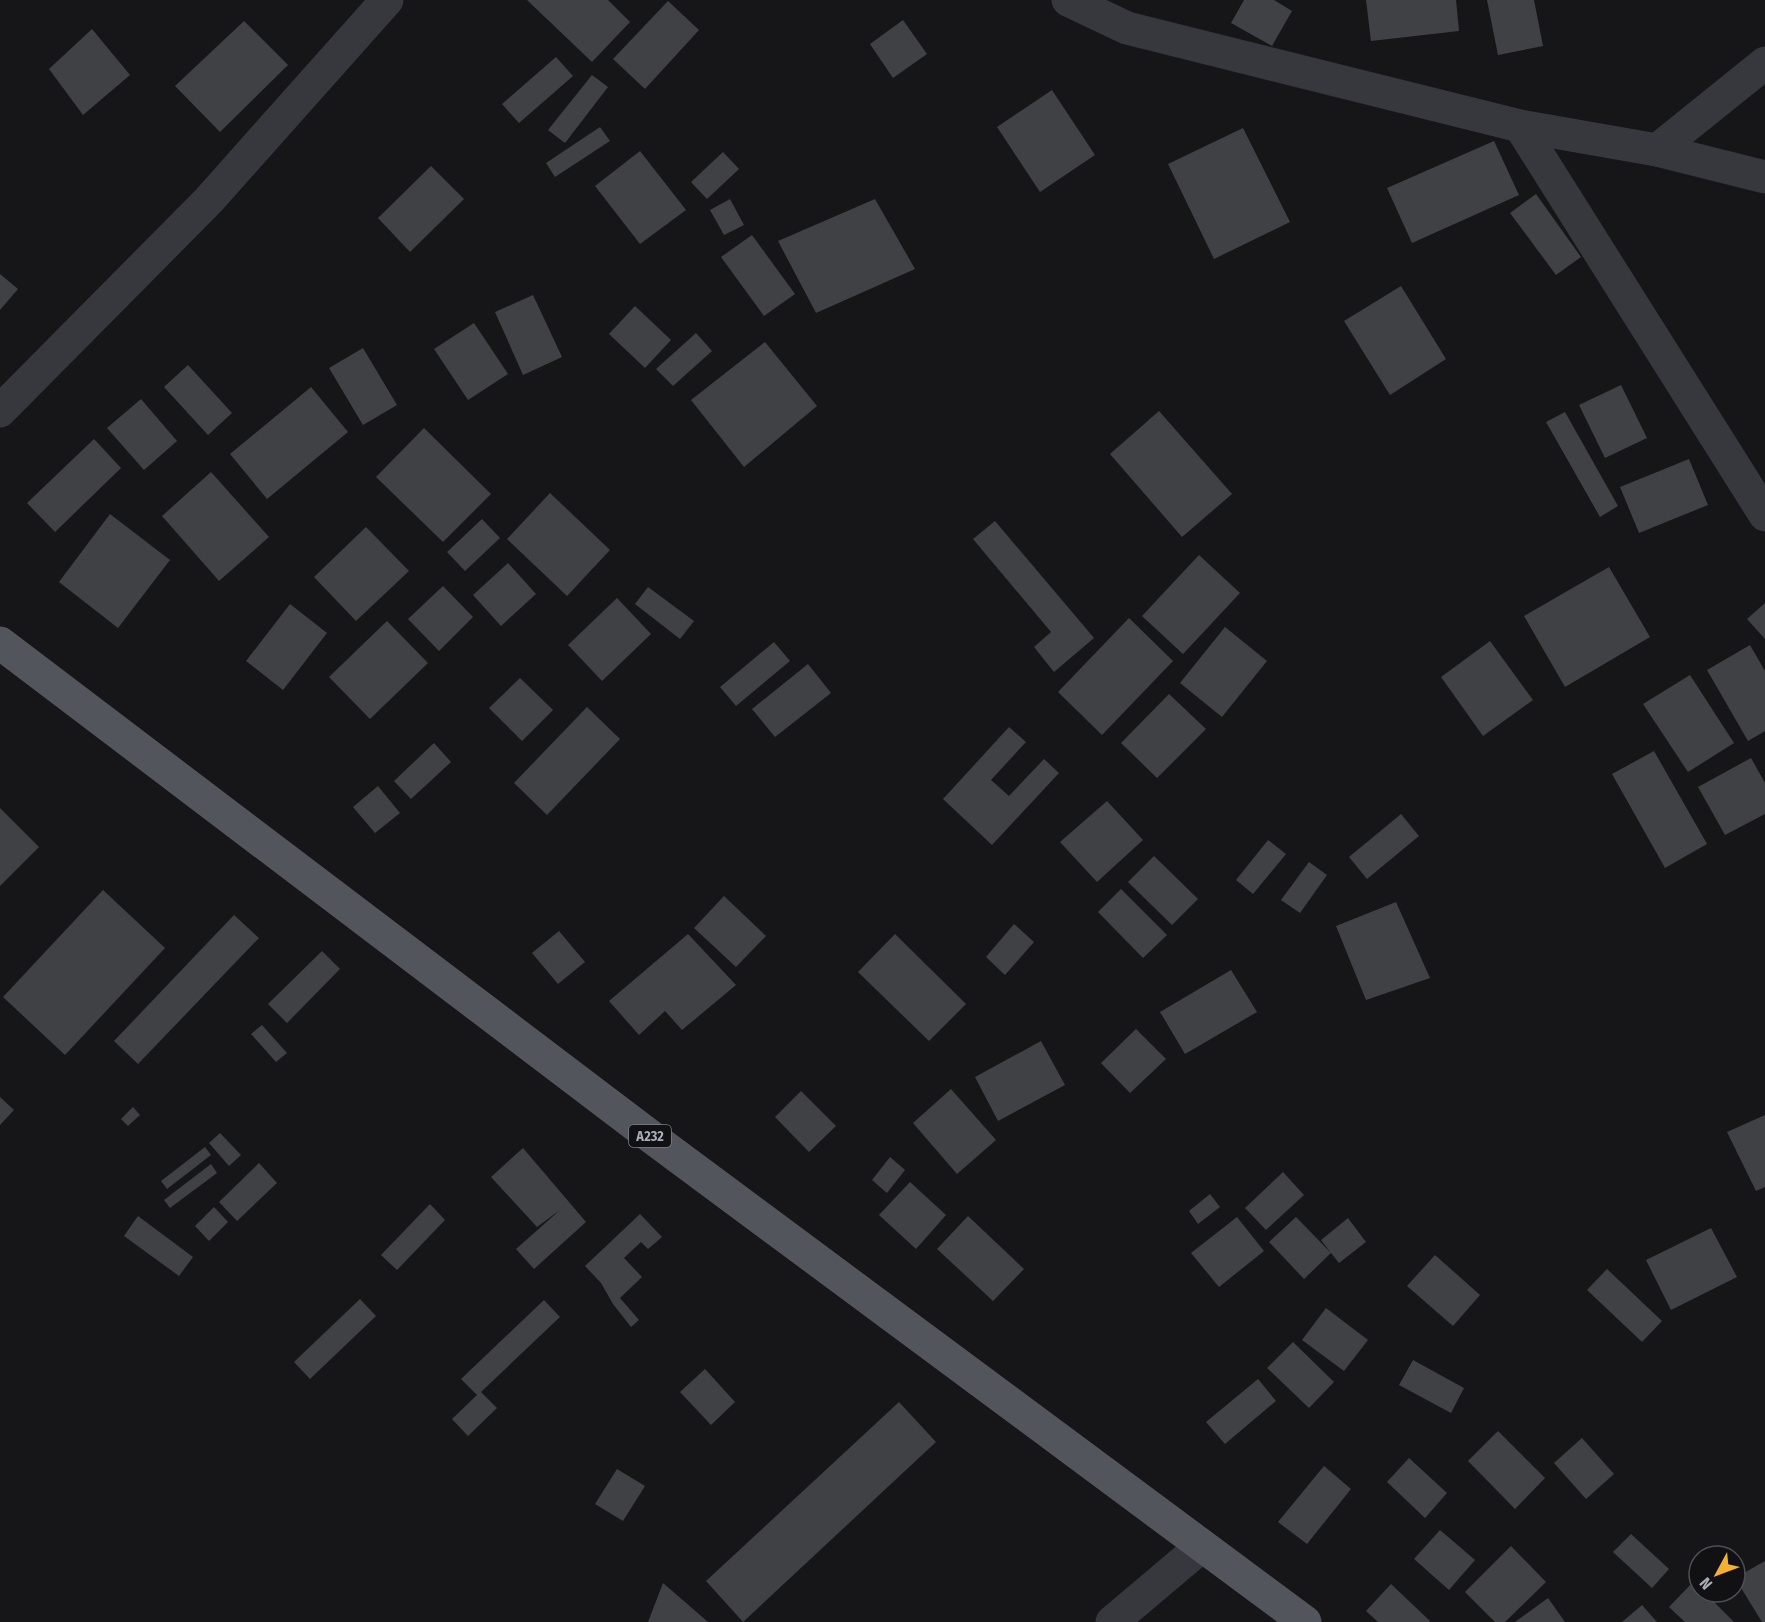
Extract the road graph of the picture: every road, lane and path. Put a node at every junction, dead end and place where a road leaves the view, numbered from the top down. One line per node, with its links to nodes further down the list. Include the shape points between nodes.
1 (387, 0): 7 (street, via 209,200)
2 (1068, 0): 4 (street, via 1126,28)
3 (1765, 63): 5 (street)
4 (1520, 126): 5 (street); 8 (street)
5 (1658, 150): 6 (street)
6 (1765, 177)
7 (0, 411)
8 (1765, 515)
9 (0, 643): 10 (main road, A232, via 650,1136)
10 (1202, 1546): 11 (street); 12 (main road, A232)
11 (1112, 1622)
12 (1305, 1622)

